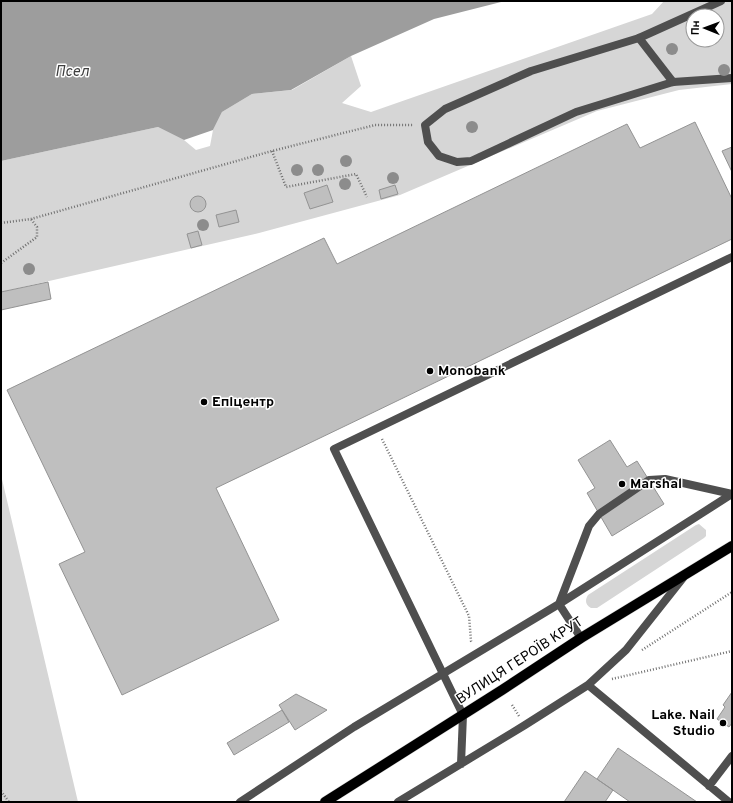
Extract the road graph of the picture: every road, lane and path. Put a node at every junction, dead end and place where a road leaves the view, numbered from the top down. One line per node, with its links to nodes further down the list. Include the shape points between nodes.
1 (720, 1): 2 (street)
2 (639, 38): 4 (street); 5 (street, via 531,71 445,109)
3 (732, 78): 4 (street)
4 (673, 82): 5 (street, via 576,112 471,161 457,162 439,156 428,142)
5 (425, 124): 6 (path, via 375,125)
6 (272, 151): 7 (path, via 286,187 356,174); 8 (path)
7 (366, 198)
8 (31, 219): 9 (path); 11 (path, via 37,227 37,236)
9 (1, 223)
10 (732, 257): 12 (street)
11 (1, 263)
12 (377, 429): 21 (path, via 469,616 471,641); 22 (street, via 334,449)
13 (732, 494): 17 (street); 17 (street, via 665,478 649,480 599,514 589,526)
14 (732, 546): 15 (main road, ВУЛИЦЯ ГЕРОЇВ КРУТ)
15 (684, 576): 18 (main road, ВУЛИЦЯ ГЕРОЇВ КРУТ); 24 (street, via 626,650)
16 (732, 592): 19 (path)
17 (559, 604): 18 (street); 21 (street)
18 (580, 638): 25 (main road, ВУЛИЦЯ ГЕРОЇВ КРУТ)
19 (640, 651)
20 (732, 651): 23 (path)
21 (478, 653): 22 (street)
22 (442, 674): 25 (street); 31 (street, via 354,727)
23 (611, 680)
24 (588, 685): 27 (street); 28 (street)
25 (463, 715): 27 (street); 32 (main road, ВУЛИЦЯ ГЕРОЇВ КРУТ)
26 (732, 756): 28 (street)
27 (461, 764): 33 (street)
28 (709, 786): 34 (street)
29 (1, 791): 30 (path)
30 (9, 802)
31 (240, 802)
32 (324, 802)
33 (398, 802)
34 (729, 802)

